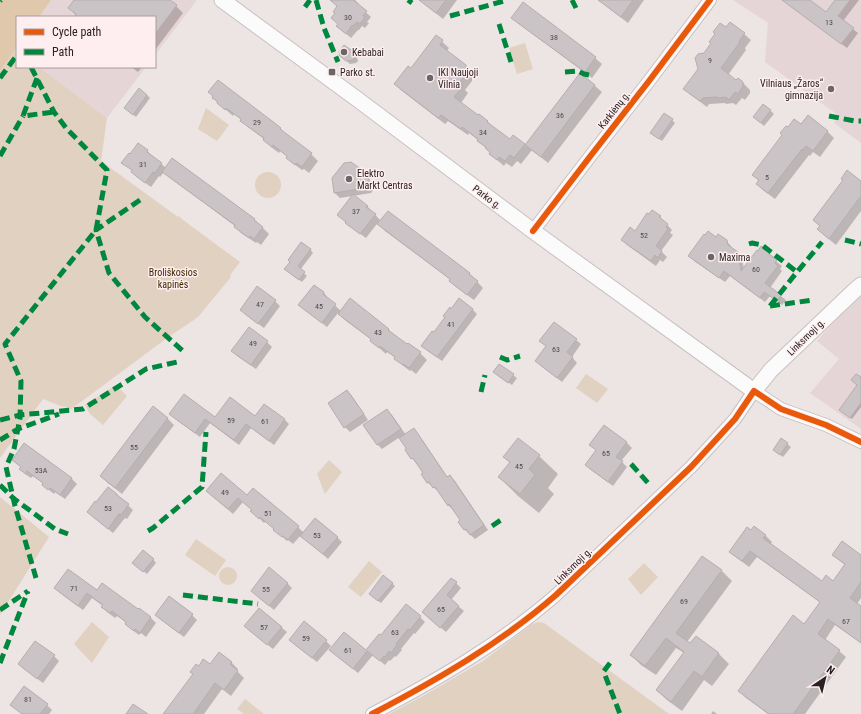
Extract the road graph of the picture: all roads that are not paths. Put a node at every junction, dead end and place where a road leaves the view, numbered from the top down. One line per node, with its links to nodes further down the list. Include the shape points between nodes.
1 (222, 0): 3 (main road, Parko g.)
2 (710, 0): 3 (street, Karklėnų g.)
3 (533, 231): 5 (main road, Parko g.)
4 (861, 285): 5 (main road, Linksmoji g., via 777,364)
5 (754, 391): 6 (street, via 781,409 826,425); 7 (street, Linksmoji g., via 734,419 691,467 537,612 486,648 415,692)
6 (861, 442)
7 (372, 714)

